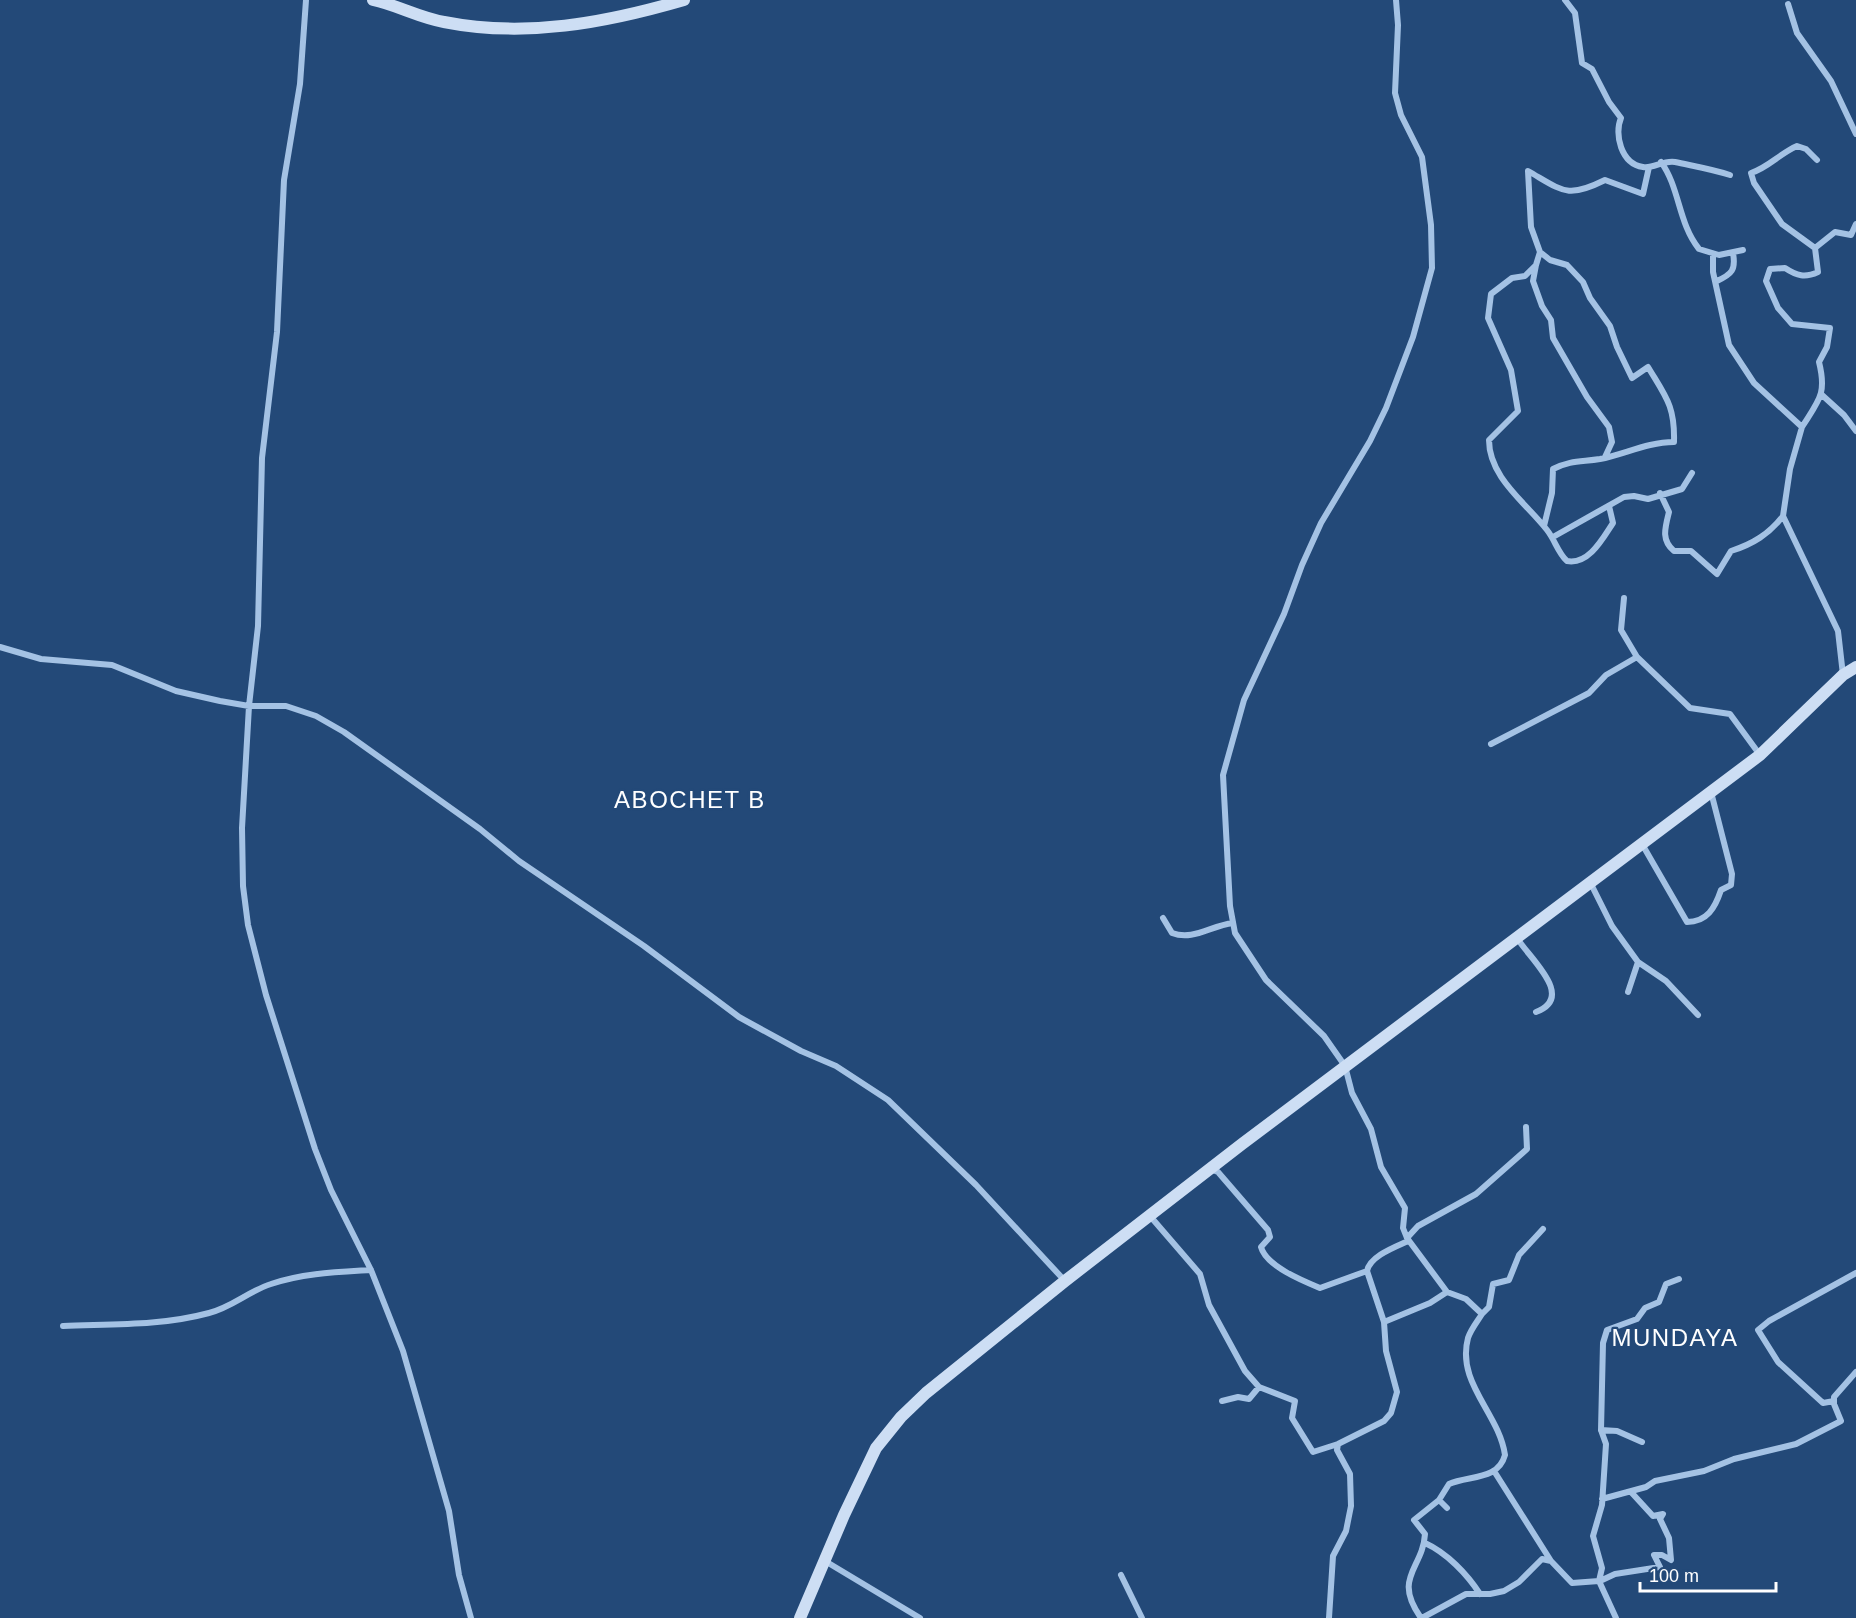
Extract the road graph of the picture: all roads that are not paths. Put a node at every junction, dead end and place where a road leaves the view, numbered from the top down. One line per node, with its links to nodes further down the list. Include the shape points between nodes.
1 (306, 0): 35 (street, via 300,84 280,218 281,275 262,458 258,626)
2 (373, 0): 3 (main road, via 442,22 490,28 594,23)
3 (684, 0)
4 (1395, 0): 42 (street, via 1395,93 1401,115 1422,157 1432,268 1413,337 1386,408 1321,523 1252,681 1233,735 1223,775)
5 (1566, 0): 10 (street, via 1575,13 1582,63 1592,69 1621,118 1617,128 1624,152 1632,162)
6 (1788, 4): 7 (street, via 1797,33 1831,81)
7 (1856, 134)
8 (1817, 160): 13 (street, via 1797,146 1774,158 1767,168 1751,173 1782,224)
9 (1661, 162): 10 (street); 11 (street, via 1699,166); 17 (street, via 1693,241 1699,249)
10 (1649, 167): 15 (street, via 1643,194 1605,180 1580,193 1570,191 1528,171 1531,227)
11 (1730, 175)
12 (1856, 224): 13 (street, via 1851,235 1835,232)
13 (1815, 248): 20 (street, via 1818,272 1809,277 1795,275 1785,268 1770,269 1766,281 1778,308 1792,324 1830,328 1819,362 1824,380)
14 (1743, 250): 16 (street)
15 (1540, 252): 18 (street); 23 (street, via 1566,265 1583,282 1610,326 1632,378 1648,368 1672,408 1674,442 1657,442)
16 (1733, 252): 17 (street); 19 (street, via 1736,266 1731,275)
17 (1713, 254): 19 (street)
18 (1536, 265): 23 (street, via 1533,281 1551,320 1552,338 1609,427 1612,442); 28 (street, via 1526,276 1512,278 1491,294 1488,318 1511,370 1518,411 1489,440 1489,457)
19 (1717, 281): 21 (street, via 1723,322 1738,363)
20 (1822, 395): 21 (street); 22 (street)
21 (1802, 427): 27 (street)
22 (1856, 431)
23 (1605, 457): 28 (street, via 1569,461 1553,469)
24 (1692, 473): 25 (street, via 1682,489)
25 (1660, 493): 26 (street, via 1648,499 1624,497); 27 (street, via 1669,512 1663,532 1669,546 1674,552 1691,551 1717,574 1731,551 1771,532)
26 (1609, 506): 29 (street); 29 (street, via 1613,523 1594,550 1577,561 1565,560)
27 (1783, 516): 34 (street, via 1838,631)
28 (1544, 526): 29 (street)
29 (1553, 537)
30 (1624, 598): 32 (street, via 1621,630)
31 (0, 647): 35 (street, via 41,659 112,665 176,691)
32 (1637, 657): 36 (street, via 1606,675 1589,693); 37 (street, via 1690,708 1730,714)
33 (1856, 667): 34 (main road)
34 (1843, 675): 37 (main road)
35 (249, 706): 54 (street, via 242,828 248,925 315,1149); 58 (street, via 286,706 316,716 344,732 739,1017 859,1080 888,1100 961,1170)
36 (1491, 744)
37 (1760, 755): 38 (main road)
38 (1710, 792): 39 (main road); 39 (street, via 1732,874 1731,885 1720,890 1718,901 1706,917 1686,922)
39 (1642, 844): 40 (main road)
40 (1591, 884): 43 (main road); 44 (street, via 1612,926)
41 (1163, 918): 42 (street, via 1172,933 1185,938)
42 (1233, 923): 48 (street, via 1235,933 1266,980 1324,1036)
43 (1517, 938): 46 (street, via 1552,986 1553,999); 48 (main road)
44 (1638, 962): 45 (street); 47 (street, via 1666,981)
45 (1628, 992)
46 (1536, 1012)
47 (1698, 1015)
48 (1345, 1066): 50 (main road); 53 (street, via 1352,1093 1371,1129 1381,1167 1405,1208 1403,1228)
49 (1526, 1127): 53 (street, via 1527,1149 1476,1194 1418,1226)
50 (1210, 1169): 51 (main road); 55 (street, via 1218,1172 1268,1230 1270,1237 1261,1247 1262,1252 1284,1270 1320,1288)
51 (1150, 1216): 58 (main road); 64 (street, via 1200,1274 1209,1305 1245,1371)
52 (1544, 1229): 60 (street, via 1519,1255 1509,1280 1493,1284 1489,1307)
53 (1407, 1240): 55 (street, via 1368,1264); 59 (street)
54 (371, 1270): 62 (street, via 322,1273 271,1284 211,1313 141,1325); 81 (street, via 403,1350 449,1511 459,1575)
55 (1367, 1271): 61 (street)
56 (1856, 1273): 66 (street, via 1758,1330 1778,1362 1823,1402)
57 (1679, 1279): 67 (street, via 1666,1284 1659,1302 1645,1308 1637,1319 1607,1330 1602,1352)
58 (1065, 1281): 76 (main road, via 926,1393 886,1434 860,1480)
59 (1447, 1292): 60 (street, via 1466,1299); 61 (street)
60 (1482, 1314): 70 (street, via 1468,1336 1466,1366 1503,1439 1504,1459)
61 (1384, 1322): 69 (street, via 1386,1351 1397,1392 1391,1413 1375,1426)
62 (63, 1326)
63 (1856, 1372): 66 (street, via 1839,1389)
64 (1259, 1387): 65 (street, via 1250,1399); 69 (street, via 1295,1401 1292,1418 1313,1452)
65 (1222, 1401)
66 (1834, 1401): 71 (street, via 1841,1421 1818,1435 1704,1471 1655,1481)
67 (1601, 1430): 68 (street, via 1617,1431); 72 (street, via 1606,1444)
68 (1642, 1442)
69 (1338, 1444): 85 (street, via 1352,1488 1346,1531 1333,1556)
70 (1494, 1471): 73 (street, via 1449,1484); 77 (street)
71 (1631, 1492): 72 (street); 79 (street, via 1653,1516 1662,1514 1671,1560 1654,1556 1660,1567 1615,1574)
72 (1602, 1499): 79 (street, via 1593,1536 1602,1568)
73 (1439, 1500): 74 (street); 75 (street, via 1414,1520 1425,1534)
74 (1447, 1508)
75 (1425, 1543): 80 (street, via 1466,1575); 86 (street, via 1409,1574 1410,1593)
76 (824, 1561): 82 (main road); 83 (street)
77 (1551, 1561): 79 (street, via 1572,1583); 80 (street, via 1538,1561 1519,1582 1504,1591)
78 (1121, 1575): 84 (street)
79 (1599, 1581): 87 (street)
80 (1480, 1594): 86 (street, via 1458,1597)
81 (471, 1618)
82 (800, 1618)
83 (920, 1618)
84 (1142, 1618)
85 (1329, 1618)
86 (1422, 1618)
87 (1616, 1618)

